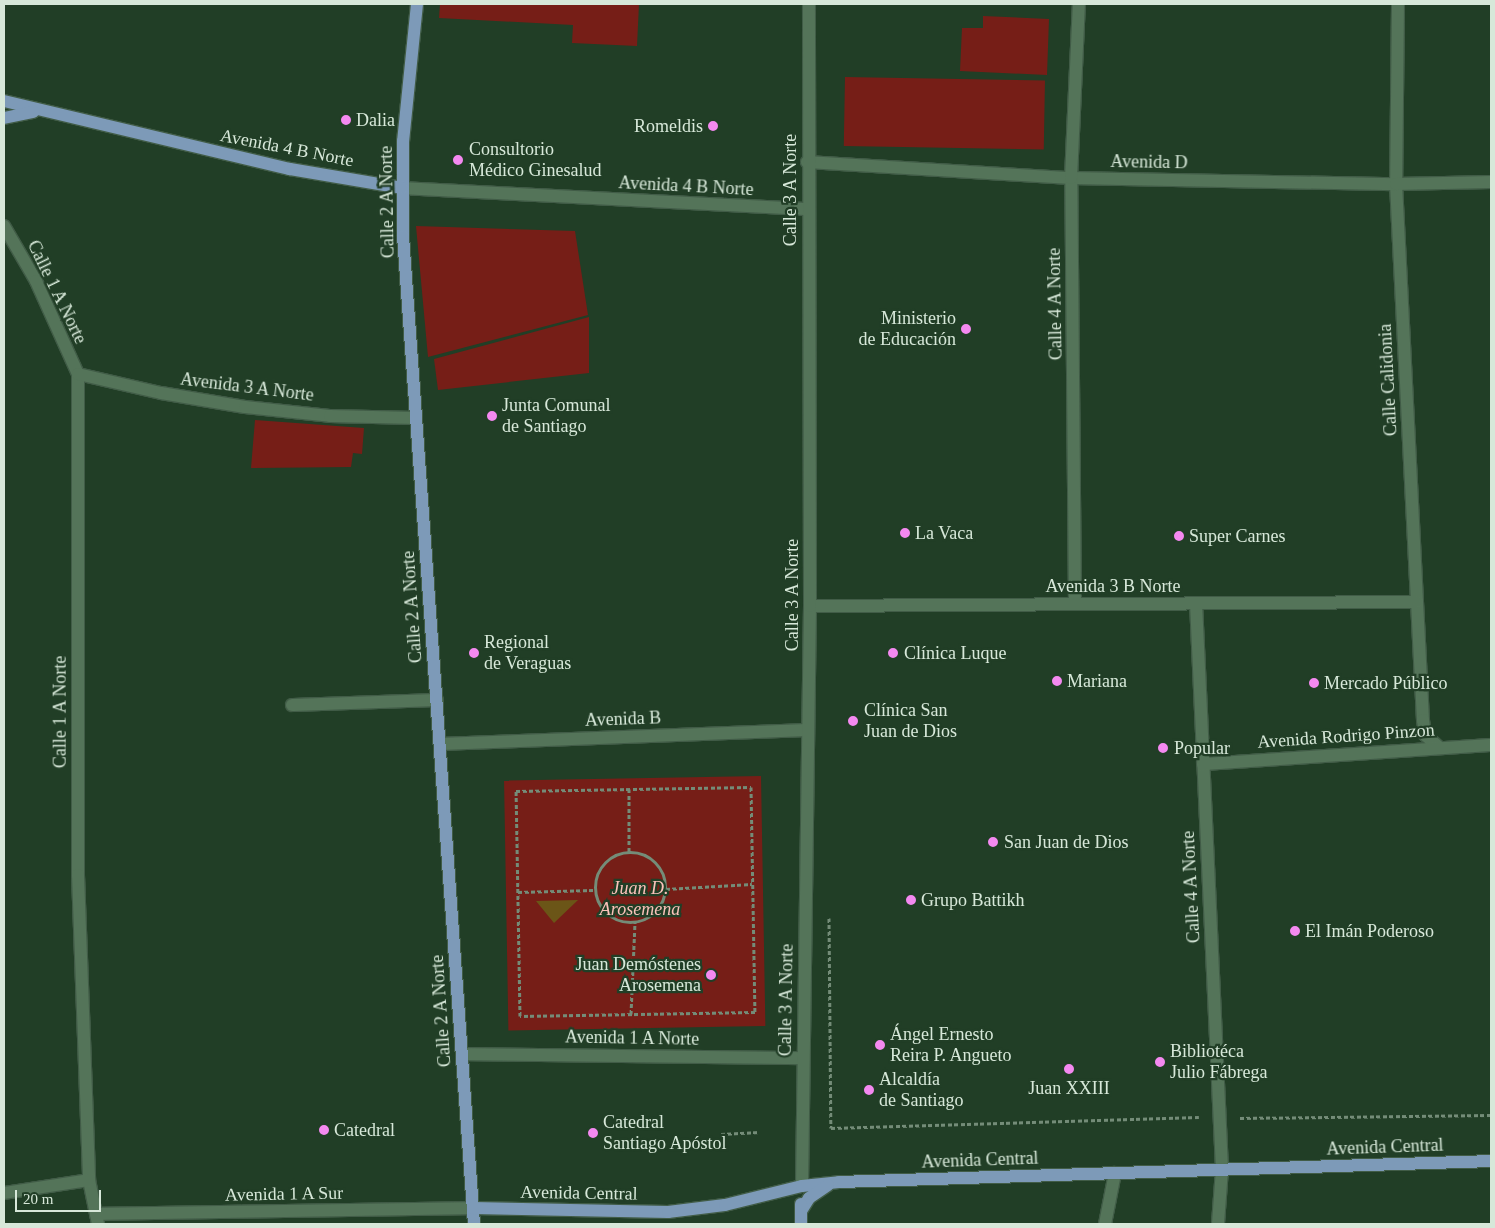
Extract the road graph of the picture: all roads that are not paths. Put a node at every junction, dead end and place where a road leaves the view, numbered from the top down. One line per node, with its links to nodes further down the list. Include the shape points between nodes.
1 (417, 4): 12 (main road, Calle 2 A Norte, via 407,89)
2 (809, 4): 8 (street, Calle 3 A Norte)
3 (1079, 4): 9 (street, Calle 4 A Norte)
4 (1398, 4): 11 (street, Calle Calidonia)
5 (4, 101): 6 (main road, Avenida 4 B Norte)
6 (48, 111): 7 (main road); 12 (main road, Avenida 4 B Norte, via 290,169)
7 (4, 118)
8 (807, 162): 9 (street, Avenida D); 13 (street, Calle 3 A Norte)
9 (1071, 178): 11 (street, Avenida D); 19 (street, Calle 4 A Norte)
10 (1491, 182): 11 (street, Avenida D)
11 (1396, 184): 17 (street, Calle Calidonia)
12 (402, 188): 13 (street, Avenida 4 B Norte); 16 (main road, Calle 2 A Norte)
13 (808, 209): 20 (street, Calle 3 A Norte)
14 (4, 226): 15 (street, Calle 1 A Norte, via 36,281)
15 (78, 374): 16 (street, Avenida 3 A Norte, via 160,393 245,407 330,416); 33 (street, Calle 1 A Norte, via 78,875)
16 (415, 418): 21 (main road, Calle 2 A Norte)
17 (1417, 602): 18 (street, Avenida 3 B Norte); 26 (street, Calle Calidonia, via 1425,735)
18 (1196, 603): 19 (street, Avenida 3 B Norte); 27 (street, Calle 4 A Norte)
19 (1075, 604): 20 (street, Avenida 3 B Norte)
20 (810, 606): 23 (street, Calle 3 A Norte)
21 (437, 700): 22 (street); 24 (main road, Calle 2 A Norte)
22 (292, 705)
23 (808, 730): 24 (street, Avenida B); 29 (street, Calle 3 A Norte)
24 (440, 744): 28 (main road, Calle 2 A Norte)
25 (1491, 745): 26 (street, Avenida Rodrigo Pinzon)
26 (1440, 747): 27 (street, Avenida Rodrigo Pinzon)
27 (1203, 764): 31 (street, Calle 4 A Norte)
28 (462, 1054): 29 (street, Avenida 1 A Norte); 37 (main road, Calle 2 A Norte)
29 (802, 1058): 35 (street, Calle 3 A Norte)
30 (1491, 1161): 31 (main road, Avenida Central)
31 (1222, 1169): 32 (main road, Avenida Central); 43 (street, Calle 4 A Norte)
32 (1115, 1173): 34 (main road, Avenida Central); 42 (street)
33 (89, 1180): 36 (street); 39 (street, Calle 1 A Norte)
34 (832, 1183): 35 (main road, Avenida Central); 38 (main road, via 819,1188)
35 (802, 1186): 37 (main road, Avenida Central, via 725,1205 668,1212); 38 (main road)
36 (4, 1192)
37 (472, 1208): 39 (street, Avenida 1 A Sur); 40 (main road, Calle 2 A Norte)
38 (801, 1211): 41 (main road)
39 (97, 1219)
40 (474, 1224)
41 (801, 1224)
42 (1105, 1224)
43 (1218, 1224)

